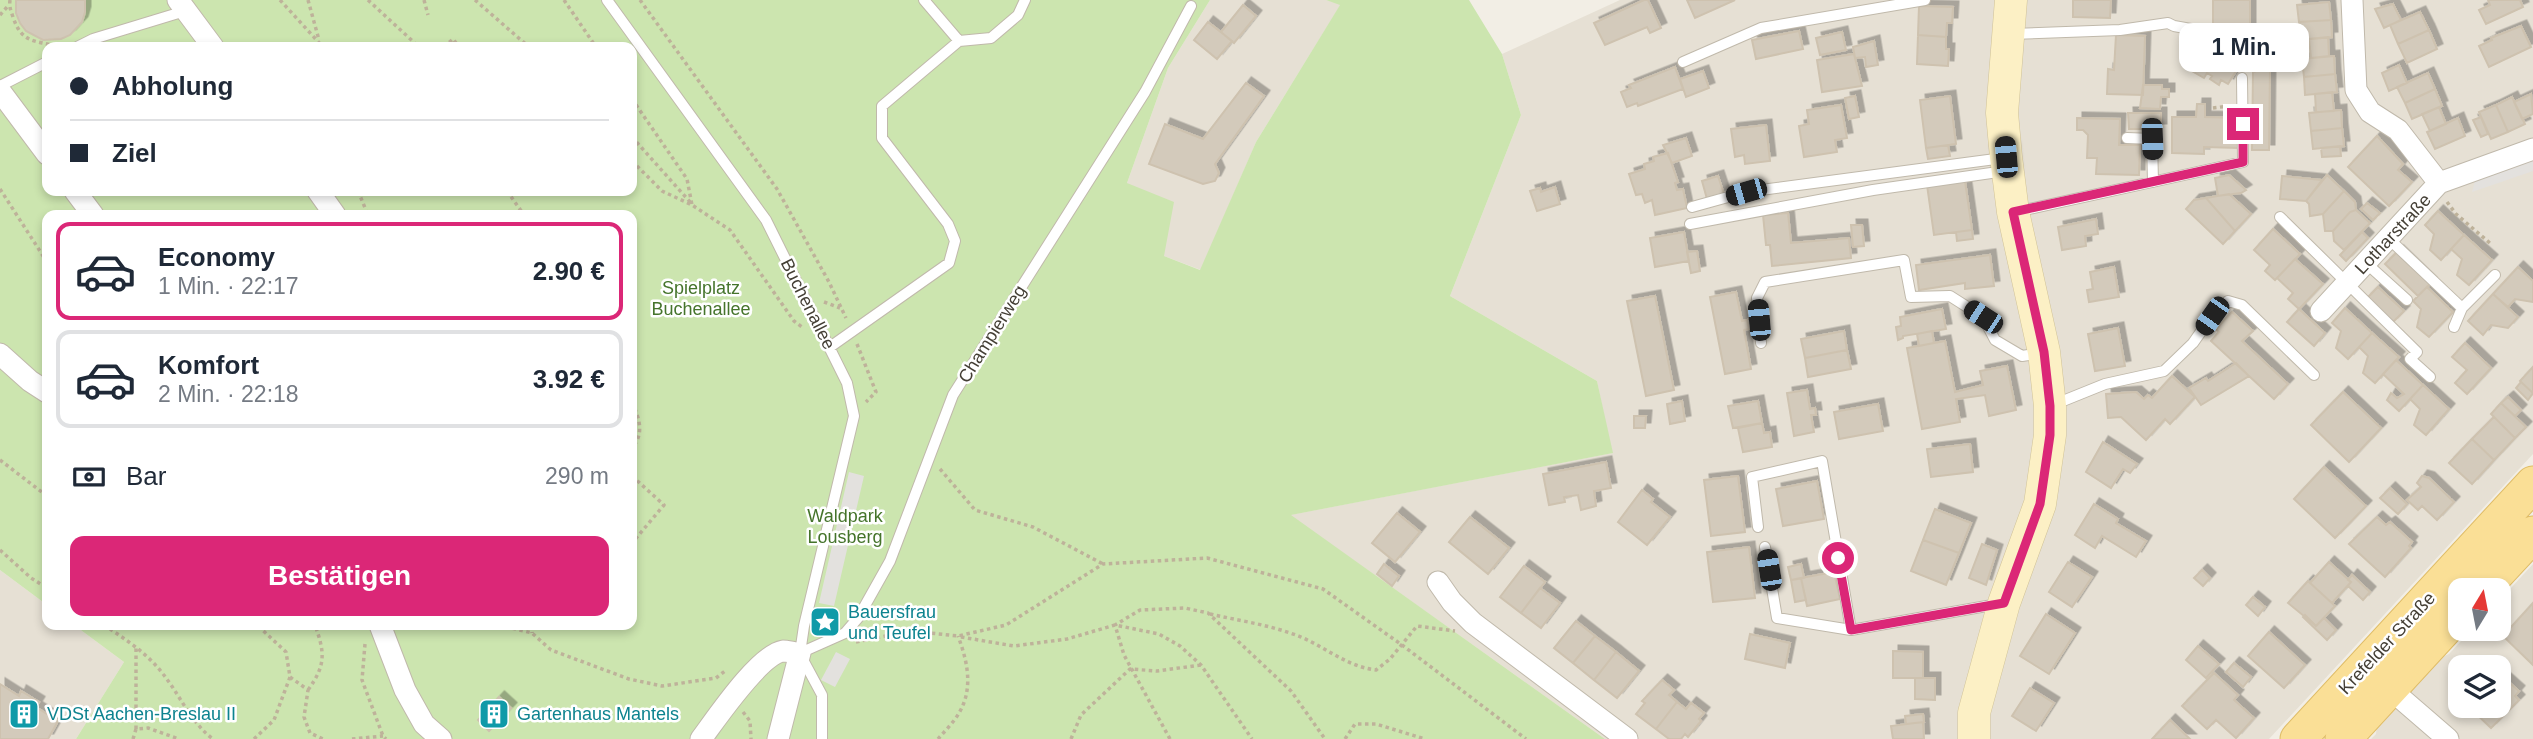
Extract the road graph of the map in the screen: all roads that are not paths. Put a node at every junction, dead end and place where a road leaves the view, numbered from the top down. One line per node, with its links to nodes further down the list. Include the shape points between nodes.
1 (607, 0): 38 (lane, Buchenallee, via 766,220)
2 (924, 0): 11 (lane)
3 (1025, 0): 11 (lane, via 1018,15 991,38)
4 (1925, 0): 14 (lane, via 1761,28)
5 (2011, 0): 10 (street)
6 (2352, 0): 24 (street, Lotharstraße, via 2356,90 2370,112 2398,130)
7 (182, 5): 12 (lane); 13 (street)
8 (1191, 6): 55 (lane, Champierweg, via 1145,92 953,395 890,561 858,618 845,633)
9 (2202, 31): 10 (lane, via 2151,23 2120,30)
10 (2008, 34): 22 (street, via 2002,113)
11 (959, 41): 38 (lane, via 882,106 882,138 948,224 955,241 949,263)
12 (87, 42)
13 (209, 42)
14 (1683, 62)
15 (42, 65): 17 (lane)
16 (2242, 78): 23 (lane, via 2243,162)
17 (0, 86)
18 (0, 92): 20 (street)
19 (2127, 138): 23 (lane, via 2152,139)
20 (42, 147)
21 (2533, 149): 24 (street, Lotharstraße)
22 (2007, 164): 25 (lane, via 1746,192); 26 (street); 28 (lane)
23 (2153, 182): 26 (lane)
24 (2439, 183): 29 (street, Lotharstraße)
25 (1692, 207)
26 (2013, 212): 39 (street)
27 (2280, 218): 32 (lane, Lotharstraße)
28 (1689, 224)
29 (2389, 239): 30 (street, Lotharstraße); 34 (lane)
30 (2366, 263): 32 (street, Lotharstraße); 33 (lane)
31 (2495, 275): 34 (lane)
32 (2346, 284): 35 (street, Lotharstraße); 42 (lane, Lotharstraße, via 2417,352 2410,359)
33 (2407, 300)
34 (2462, 308): 36 (lane)
35 (2320, 311)
36 (2454, 327)
37 (1761, 343): 39 (lane, via 1757,298 1765,282 1904,260 1911,297 1950,296 1983,317 1995,340 2022,356)
38 (830, 347): 55 (lane, Buchenallee, via 847,383 854,416)
39 (2044, 352): 44 (street)
40 (0, 354): 43 (street)
41 (2314, 375): 44 (lane, via 2242,305 2228,301 2164,370 2105,384)
42 (2430, 377)
43 (42, 389)
44 (2050, 406): 51 (street, via 2040,504)
45 (2533, 484): 56 (main road, Krefelder Straße)
46 (1758, 527): 54 (lane, via 1752,477 1822,461)
47 (2533, 534): 49 (main road)
48 (1765, 547): 54 (lane, via 1777,618)
49 (2492, 578)
50 (1438, 582): 61 (street, via 1473,623)
51 (2004, 603): 54 (lane); 62 (street, via 1974,712)
52 (2448, 622): 56 (main road, Krefelder Straße)
53 (382, 630): 57 (street, via 405,690 424,724)
54 (1851, 630)
55 (800, 653): 58 (street, via 782,651 762,664); 59 (street); 60 (lane, via 822,695)
56 (2377, 678): 63 (main road, Krefelder Straße); 64 (main road, Krefelder Straße); 65 (street)
57 (441, 739)
58 (701, 739)
59 (778, 739)
60 (822, 739)
61 (1627, 739)
62 (1974, 739)
63 (2298, 739)
64 (2343, 739)
65 (2448, 739)

